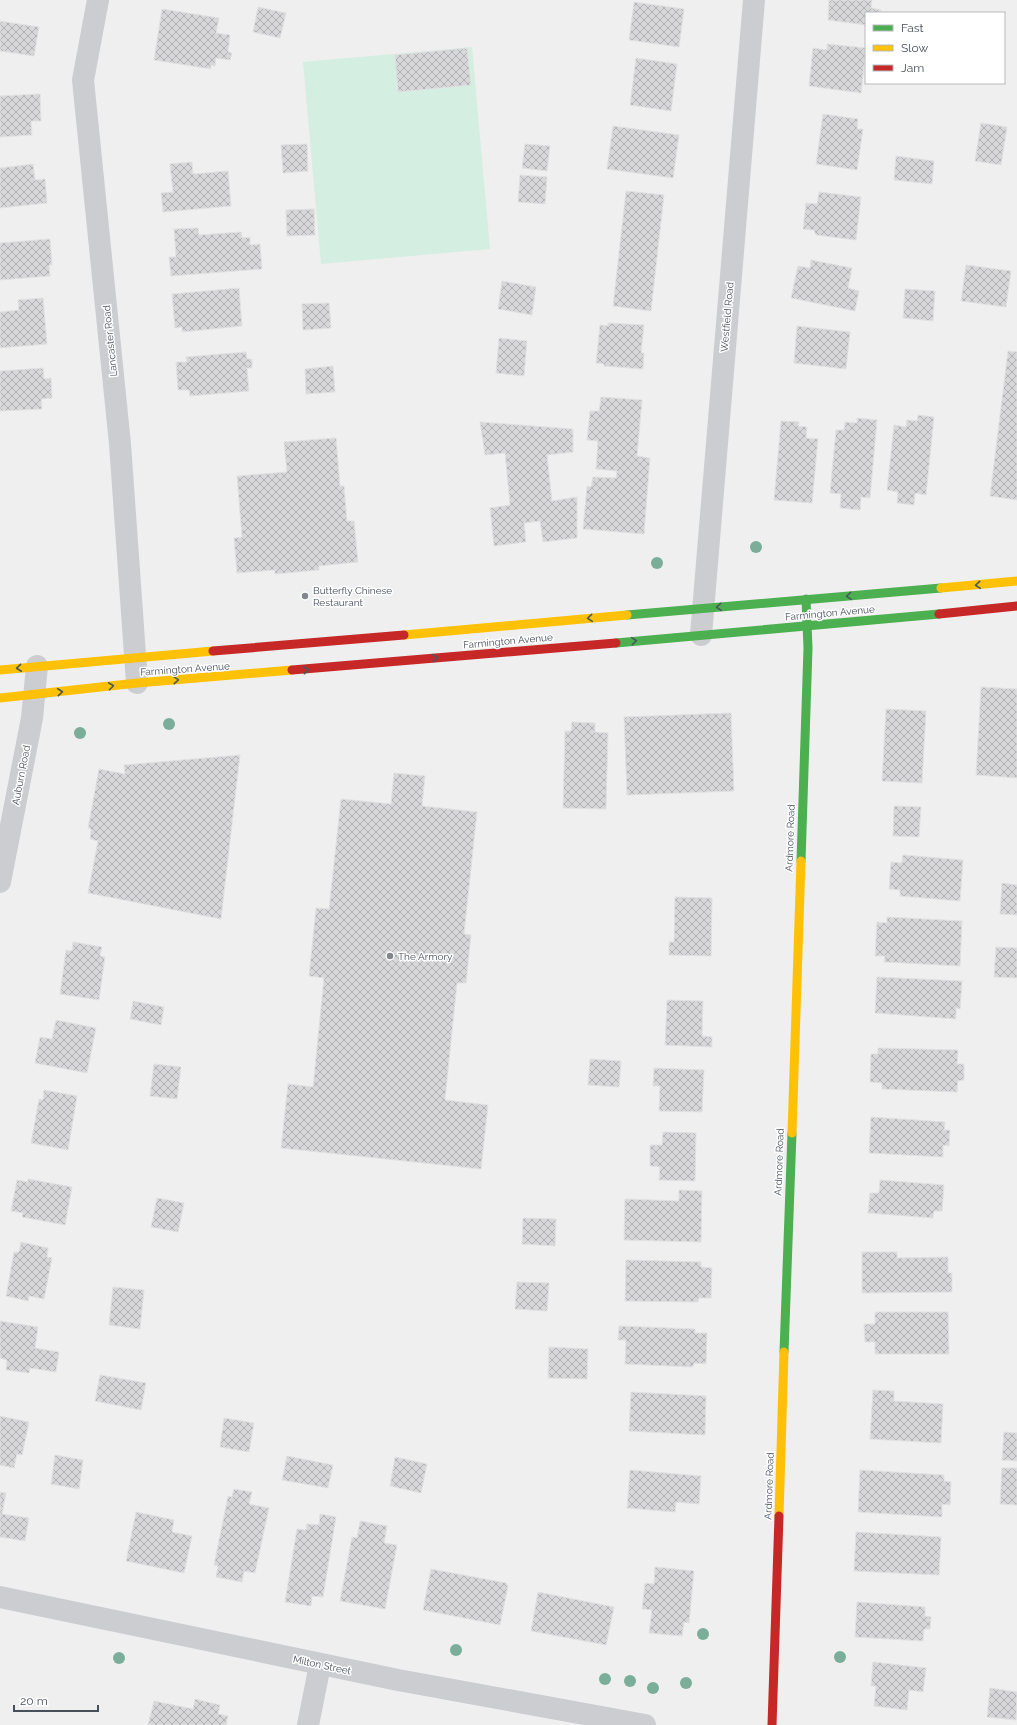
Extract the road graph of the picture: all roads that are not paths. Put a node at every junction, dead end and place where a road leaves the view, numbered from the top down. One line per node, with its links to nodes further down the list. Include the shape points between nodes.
1 (98, 0): 9 (street, Lancaster Road, via 83,80 121,450)
2 (754, 0): 6 (street, Westfield Road)
3 (1017, 581): 4 (main road, Farmington Avenue, one-way to 4)
4 (806, 599): 6 (main road, Farmington Avenue, one-way to 6); 7 (main road, Ardmore Road)
5 (1017, 606): 7 (main road, Farmington Avenue)
6 (703, 608): 8 (street, Westfield Road); 9 (main road, Farmington Avenue, one-way to 9)
7 (808, 627): 8 (main road, Farmington Avenue); 20 (main road, Ardmore Road)
8 (701, 635): 12 (main road, Farmington Avenue, one-way to 8)
9 (136, 658): 10 (main road, Farmington Avenue); 12 (street, Lancaster Road)
10 (37, 666): 11 (main road, Farmington Avenue, one-way to 11); 13 (street, Auburn Road)
11 (0, 670)
12 (137, 683): 13 (main road, Farmington Avenue, one-way to 12)
13 (34, 695): 14 (main road, Farmington Avenue); 15 (street, Auburn Road, via 32,718)
14 (0, 698)
15 (0, 882)
16 (0, 1597): 17 (street, Milton Street)
17 (320, 1665): 18 (street); 19 (street, Milton Street)
18 (308, 1725)
19 (645, 1725)
20 (772, 1725)

